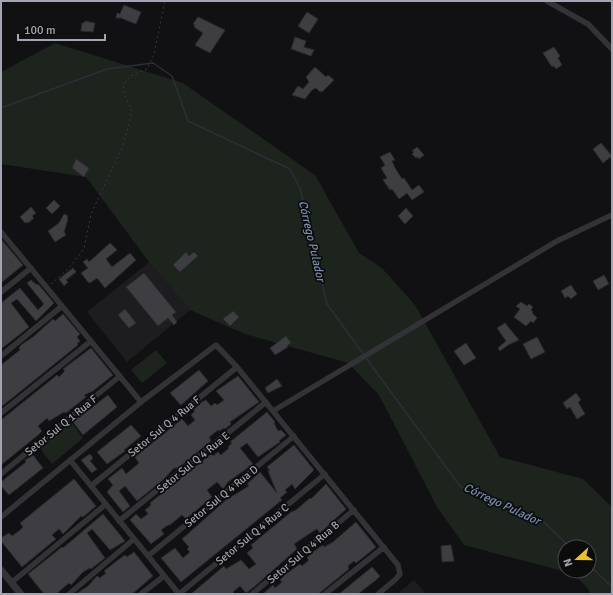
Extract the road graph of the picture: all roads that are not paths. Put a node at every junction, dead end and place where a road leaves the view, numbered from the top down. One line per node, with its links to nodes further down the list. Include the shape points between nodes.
1 (547, 1): 2 (street, via 588,24)
2 (612, 49)
3 (612, 215): 14 (street, via 557,241)
4 (1, 232): 5 (street)
5 (31, 268): 6 (street); 7 (street)
6 (1, 292)
7 (62, 306): 8 (street); 9 (street)
8 (91, 341): 11 (street); 15 (street)
9 (1, 356)
10 (238, 367): 12 (street, via 214,345); 13 (street); 20 (street, Setor Sul Q 4 Rua F)
11 (120, 376): 12 (street); 18 (street, Setor Sul Q 1 Rua F)
12 (141, 402): 17 (street)
13 (266, 402): 14 (street); 24 (street, Setor Sul Q 4 Rua E)
14 (273, 411): 16 (street)
15 (1, 413)
16 (294, 436): 19 (street); 27 (street, Setor Sul Q 4 Rua D)
17 (70, 460): 20 (street); 23 (street)
18 (1, 474)
19 (325, 474): 22 (street); 34 (street, Setor Sul Q 4 Rua C)
20 (91, 486): 21 (street)
21 (106, 504): 24 (street); 30 (street)
22 (354, 510): 26 (street); 35 (street, Setor Sul Q 4 Rua B)
23 (1, 517)
24 (119, 521): 25 (street)
25 (134, 539): 27 (street); 32 (street)
26 (384, 547): 36 (street); 37 (street, via 398,565 400,574)
27 (148, 556): 29 (street)
28 (1, 570): 30 (street)
29 (164, 576): 33 (street); 34 (street)
30 (11, 583): 31 (street)
31 (21, 594)
32 (69, 594)
33 (141, 594)
34 (179, 594)
35 (252, 594)
36 (325, 594)
37 (378, 594)

